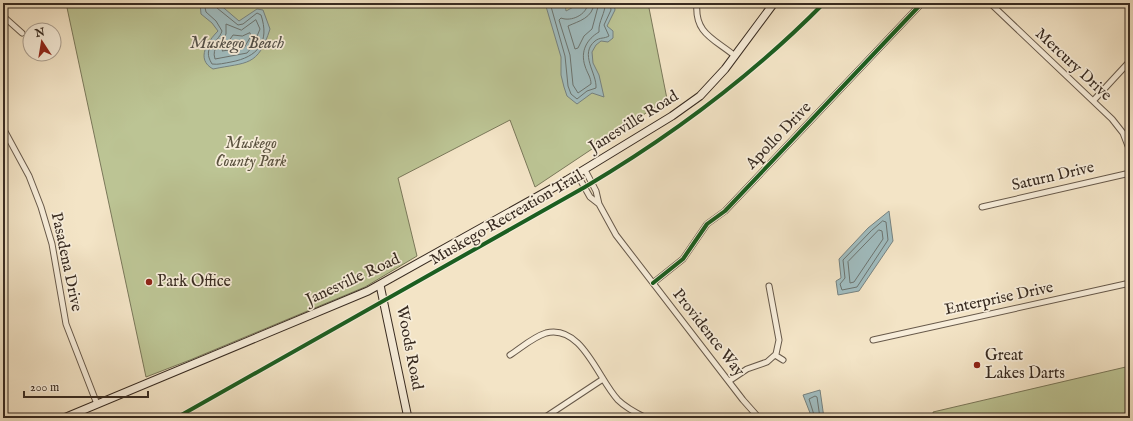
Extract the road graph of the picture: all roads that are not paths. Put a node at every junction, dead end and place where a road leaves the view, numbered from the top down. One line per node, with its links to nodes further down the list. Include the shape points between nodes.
1 (698, 3): 7 (street, via 698,18 703,31)
2 (774, 3): 7 (main road, Janesville Road)
3 (922, 3): 17 (street, Apollo Drive, via 725,211 707,224 683,260)
4 (990, 3): 9 (street, Mercury Drive)
5 (3, 16): 6 (street)
6 (22, 33)
7 (735, 56): 12 (main road, Janesville Road, via 718,78 690,103)
8 (1130, 61): 9 (street)
9 (1093, 101): 11 (street, Mercury Drive, via 1118,126)
10 (3, 128): 27 (street, Pasadena Drive, via 20,158 41,206 52,244 66,324)
11 (1130, 151)
12 (585, 170): 14 (main road, Janesville Road); 15 (street, Providence Way, via 596,191)
13 (1130, 173): 16 (street, Saturn Drive)
14 (577, 174): 15 (street, Providence Way, via 590,197); 19 (main road, Janesville Road)
15 (599, 204): 17 (street, Providence Way, via 616,235)
16 (982, 206)
17 (653, 283): 26 (street, Providence Way)
18 (1130, 283): 21 (street, Enterprise Drive)
19 (380, 285): 27 (main road, Janesville Road, via 314,315); 29 (main road, Woods Road)
20 (769, 286): 23 (street, via 778,340)
21 (873, 340)
22 (510, 355): 25 (street, via 540,336 551,332 563,334 577,341)
23 (775, 355): 24 (street); 26 (street, via 767,362 747,369)
24 (782, 360)
25 (602, 379): 30 (street); 31 (street, via 624,405)
26 (729, 381): 32 (street, Providence Way)
27 (97, 404): 28 (main road, Janesville Road)
28 (64, 418)
29 (408, 418)
30 (544, 418)
31 (646, 418)
32 (759, 418)

